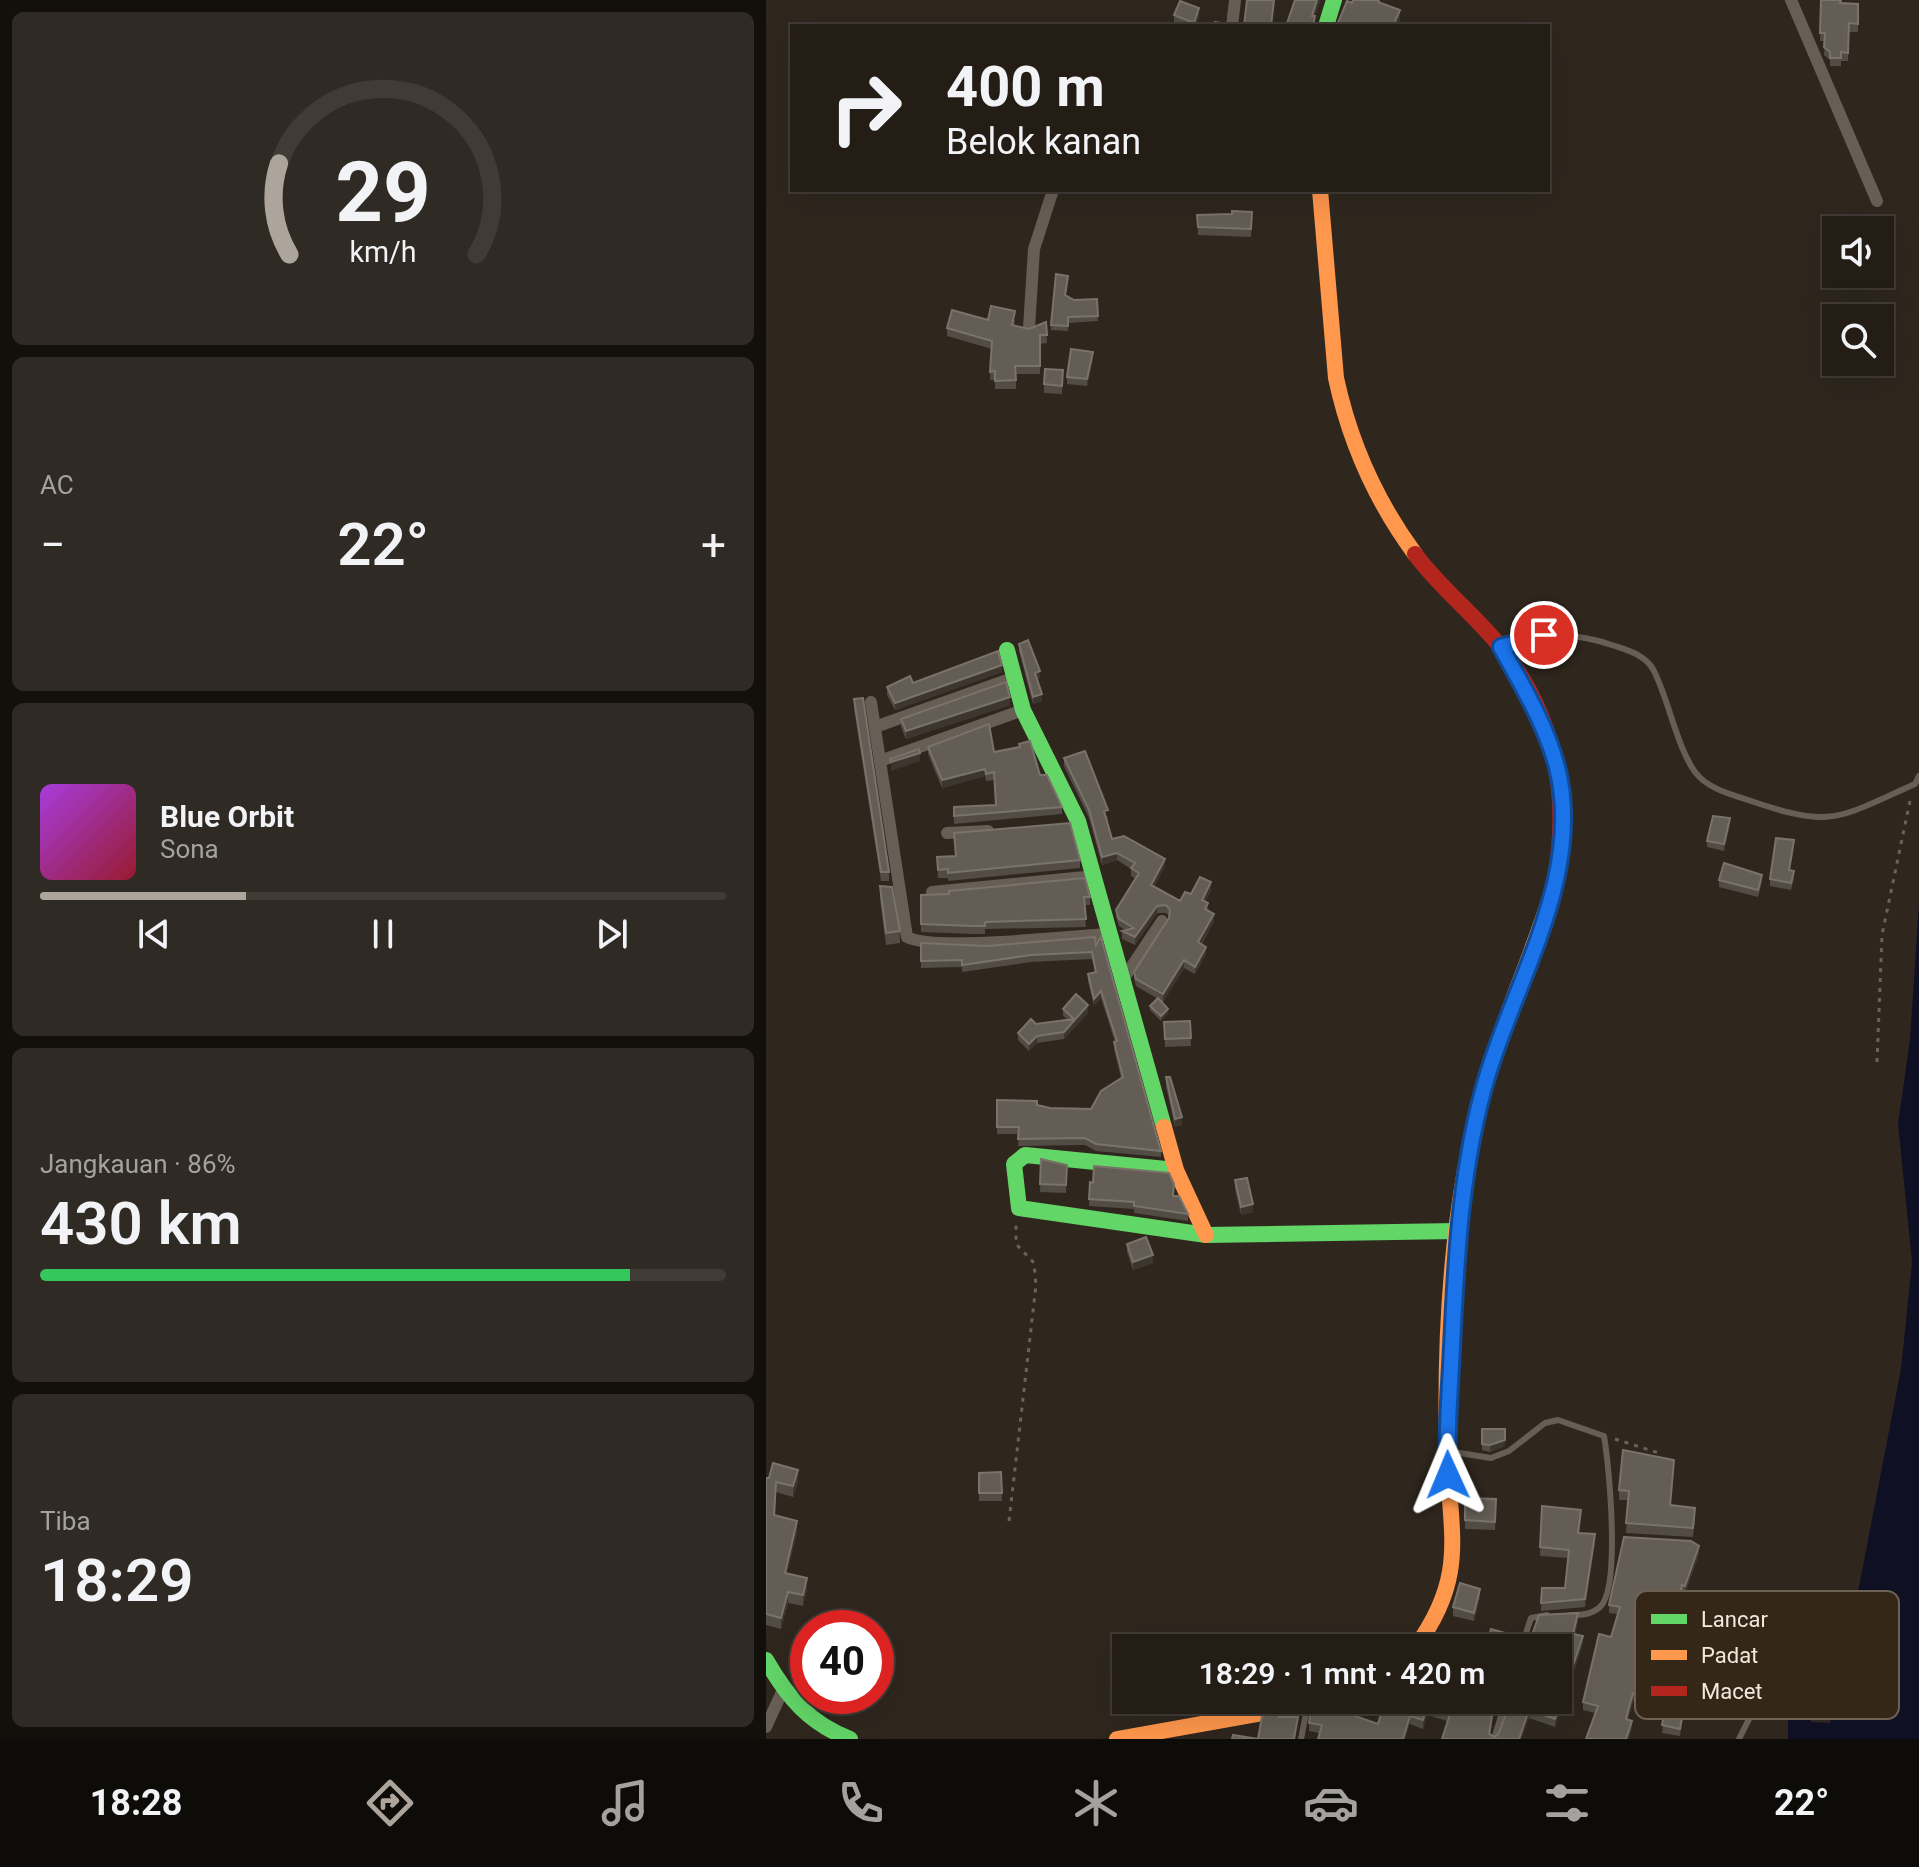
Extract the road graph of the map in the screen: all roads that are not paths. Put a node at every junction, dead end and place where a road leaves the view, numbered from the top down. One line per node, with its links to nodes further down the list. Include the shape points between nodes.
1 (1235, 0): 4 (street)
2 (1334, 0): 5 (street)
3 (1791, 0): 8 (street)
4 (1232, 24)
5 (1327, 24)
6 (1052, 192): 9 (street, via 1034,249)
7 (1320, 192): 10 (street, via 1336,378 1368,481 1432,576)
8 (1877, 201)
9 (1029, 328)
10 (1501, 647): 17 (lane, via 1570,633 1643,657 1660,683 1694,771 1706,783 1800,817 1846,815 1915,784); 26 (street, via 1552,750 1560,786 1561,833 1550,903 1487,1078)
11 (1007, 650): 12 (street)
12 (1013, 678): 14 (street); 15 (street)
13 (871, 702): 15 (street)
14 (1023, 710): 16 (street); 20 (street)
15 (875, 727): 16 (street)
16 (880, 761): 23 (street, via 907,937 949,943)
17 (1919, 776)
18 (1005, 830): 19 (street)
19 (947, 833)
20 (1095, 876): 21 (street); 23 (street)
21 (932, 892)
22 (1162, 921): 24 (street)
23 (1109, 934): 24 (street)
24 (1122, 981): 25 (street)
25 (1176, 1170): 27 (street); 27 (street, via 1020,1155 1014,1164 1019,1208)
26 (1457, 1231): 27 (street); 28 (street)
27 (1206, 1235)
28 (1447, 1451): 29 (lane, via 1491,1458 1558,1420 1604,1436); 31 (street, via 1452,1567)
29 (1611, 1538): 30 (lane); 32 (lane, via 1608,1590 1601,1606 1582,1615 1531,1618)
30 (1624, 1539)
31 (1426, 1634)
32 (1526, 1634)
33 (766, 1660): 34 (street)
34 (782, 1692): 39 (street); 40 (street, via 803,1715)
35 (1253, 1714): 41 (street)
36 (1305, 1714): 42 (lane)
37 (1502, 1714): 43 (lane)
38 (1749, 1719): 44 (lane)
39 (766, 1727)
40 (850, 1739)
41 (1117, 1739)
42 (1301, 1739)
43 (1494, 1739)
44 (1739, 1739)

